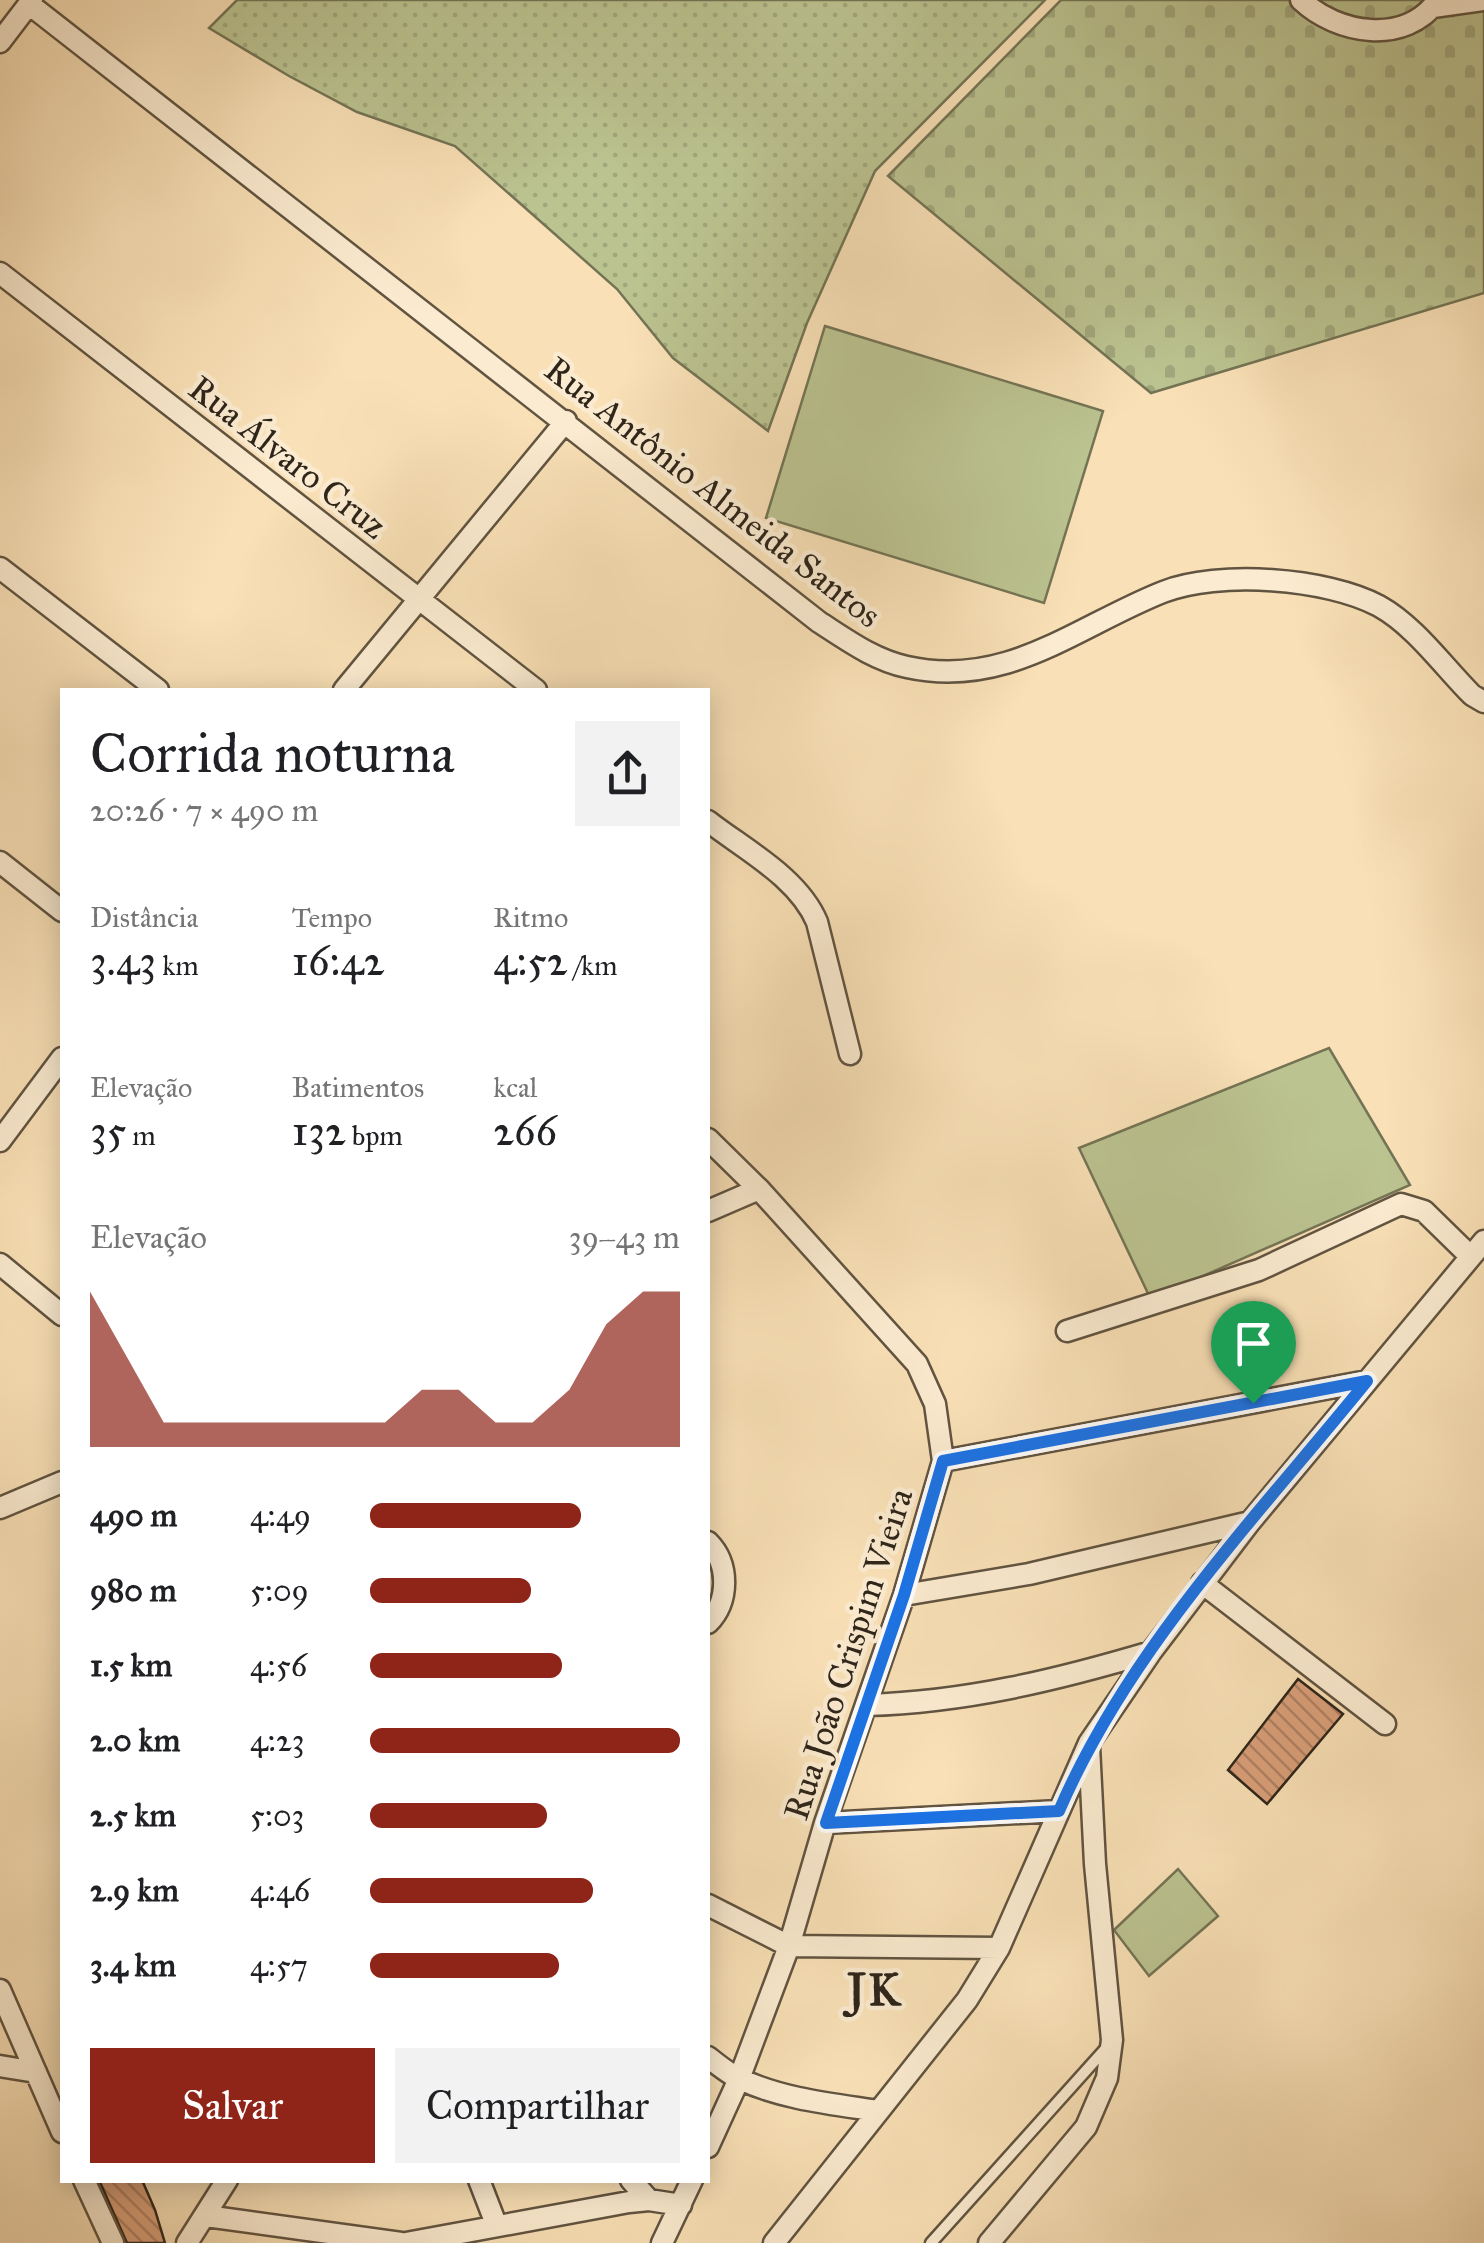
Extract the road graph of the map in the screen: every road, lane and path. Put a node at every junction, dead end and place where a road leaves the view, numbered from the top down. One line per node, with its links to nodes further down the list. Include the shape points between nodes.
1 (1301, 0): 4 (street, via 1332,23 1367,31 1402,26)
2 (1484, 0): 4 (street)
3 (31, 2): 5 (street); 7 (street, Rua Antônio Almeida Santos)
4 (1435, 3)
5 (0, 42)
6 (0, 273): 9 (street, Rua Álvaro Cruz)
7 (566, 421): 9 (street); 13 (street, Rua Antônio Almeida Santos, via 820,622 868,654 907,667 1004,665 1166,591 1292,580 1379,606)
8 (0, 568): 10 (street)
9 (418, 600): 11 (street); 12 (street, Rua Álvaro Cruz)
10 (155, 688)
11 (346, 688)
12 (533, 688)
13 (1484, 702)
14 (710, 823): 17 (street, via 810,904)
15 (0, 862): 16 (street)
16 (60, 909)
17 (850, 1054)
18 (60, 1060): 19 (street)
19 (6, 1118): 20 (street)
20 (0, 1141)
21 (710, 1141): 22 (street)
22 (759, 1189): 23 (street); 29 (street, via 917,1364 935,1404)
23 (710, 1209)
24 (1477, 1249): 27 (street, via 1424,1210 1401,1204 1258,1270); 28 (street)
25 (0, 1264): 26 (street)
26 (60, 1313)
27 (1067, 1331)
28 (1367, 1381): 29 (street); 32 (street)
29 (943, 1461): 35 (street, Rua João Crispim Vieira)
30 (60, 1483): 31 (street)
31 (0, 1508)
32 (1250, 1522): 34 (street); 35 (street, via 1030,1574)
33 (710, 1544): 36 (street, via 724,1572 724,1594)
34 (1202, 1582): 37 (street); 39 (street)
35 (904, 1595): 38 (street, Rua João Crispim Vieira)
36 (710, 1622)
37 (1151, 1652): 38 (street, via 1008,1690); 40 (street)
38 (867, 1705): 42 (street, Rua João Crispim Vieira)
39 (1385, 1724)
40 (1089, 1744): 41 (street); 47 (street)
41 (1059, 1811): 42 (street); 45 (street)
42 (826, 1823): 44 (street, Rua João Crispim Vieira)
43 (710, 1906): 44 (street)
44 (789, 1946): 45 (street); 51 (street, Rua João Crispim Vieira)
45 (999, 1948): 52 (street, via 967,2000)
46 (0, 1990): 50 (street)
47 (1112, 2040): 69 (lane); 70 (street, via 1107,2078 1086,2126)
48 (710, 2059): 51 (street)
49 (0, 2066): 50 (street)
50 (36, 2072): 53 (street)
51 (739, 2079): 52 (street); 54 (street, Rua João Crispim Vieira)
52 (878, 2112): 68 (street)
53 (60, 2127)
54 (710, 2143)
55 (85, 2183): 64 (street)
56 (225, 2183): 62 (street)
57 (481, 2183): 63 (street)
58 (634, 2183): 60 (street)
59 (691, 2183): 61 (street)
60 (649, 2200): 61 (street); 63 (street)
61 (681, 2205): 67 (street)
62 (206, 2216): 65 (street); 66 (street)
63 (496, 2224): 66 (street)
64 (113, 2243)
65 (187, 2243)
66 (404, 2243)
67 (662, 2243)
68 (774, 2243)
69 (932, 2243)
70 (988, 2243)

